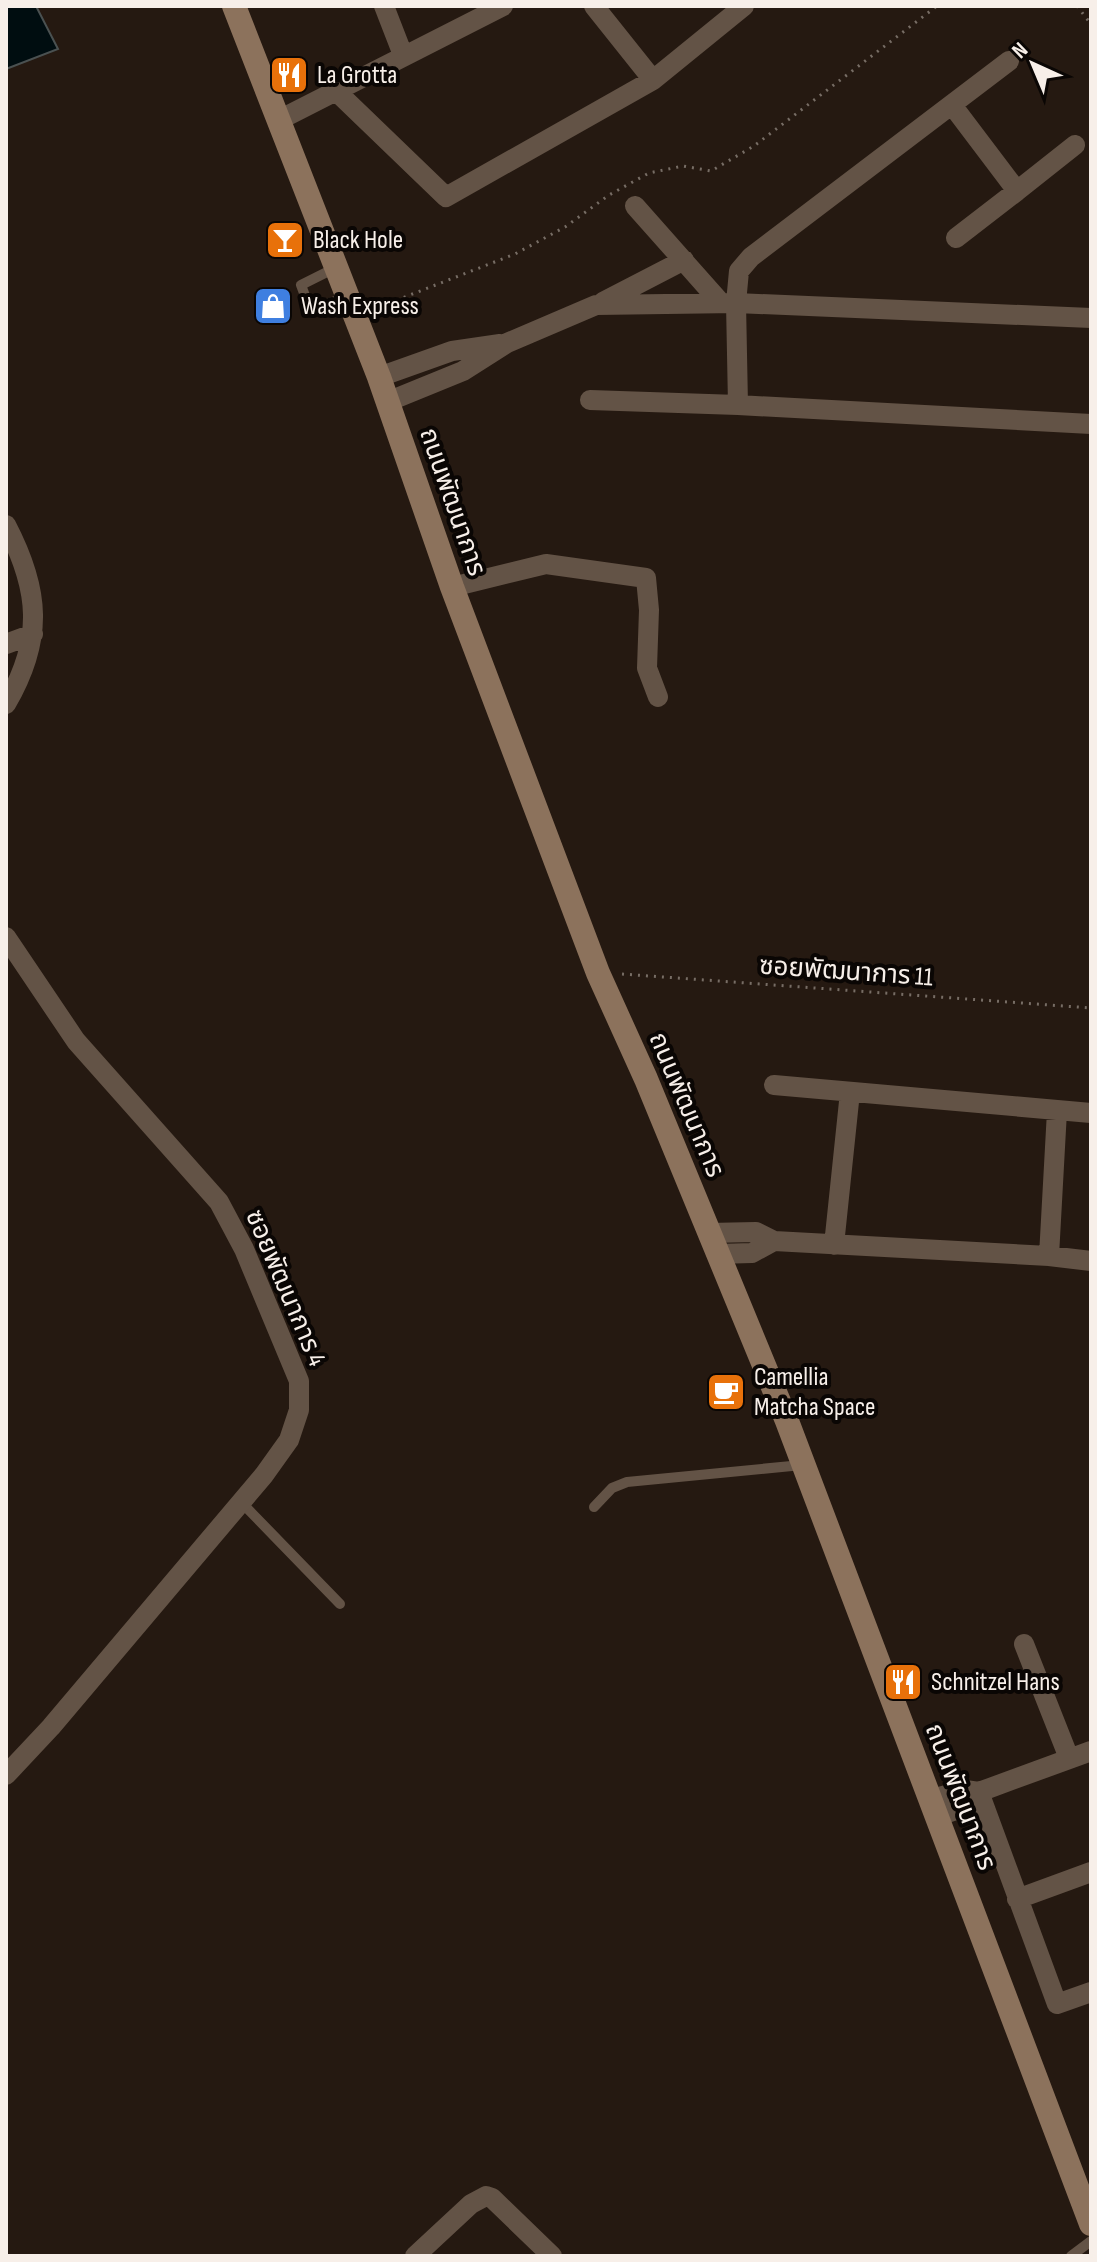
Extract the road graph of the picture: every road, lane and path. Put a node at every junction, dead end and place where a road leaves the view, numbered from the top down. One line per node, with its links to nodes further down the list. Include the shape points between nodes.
1 (234, 6): 14 (street, ถนนพัฒนาการ)
2 (384, 6): 9 (street)
3 (503, 6): 9 (street)
4 (594, 6): 11 (street)
5 (744, 6): 11 (street)
6 (937, 6): 23 (path, via 754,146 711,171 683,166 649,173 515,254)
7 (1077, 6): 8 (path)
8 (1091, 24)
9 (403, 55): 12 (street)
10 (1009, 61): 13 (street)
11 (653, 80): 12 (street, via 446,197)
12 (336, 91): 14 (street)
13 (952, 105): 16 (street); 21 (street, via 751,257 739,271)
14 (279, 120): 20 (street, ถนนพัฒนาการ)
15 (1075, 145): 16 (street)
16 (1017, 191): 18 (street)
17 (635, 206): 19 (street)
18 (956, 238)
19 (684, 260): 21 (street); 22 (street)
20 (336, 267): 23 (street, ถนนพัฒนาการ); 23 (lane, via 301,285 310,309)
21 (729, 303): 22 (street); 24 (street); 29 (street)
22 (596, 305): 25 (street)
23 (352, 307): 26 (street, ถนนพัฒนาการ)
24 (1091, 318)
25 (507, 343): 26 (street, via 452,351); 28 (street, via 463,371)
26 (379, 377): 28 (street, ถนนพัฒนาการ)
27 (590, 400): 29 (street)
28 (387, 402): 32 (street, ถนนพัฒนาการ)
29 (738, 405): 30 (street)
30 (1091, 424)
31 (6, 525): 33 (street, via 33,594)
32 (452, 587): 35 (street, via 546,564 646,578 647,668); 38 (street, ถนนพัฒนาการ)
33 (33, 634): 34 (street); 36 (street)
34 (6, 644)
35 (658, 697)
36 (6, 704)
37 (6, 937): 49 (street, ซอยพัฒนาการ 4, via 76,1041 219,1202 250,1263 299,1381 299,1410 289,1440)
38 (598, 973): 39 (path, ซอยพัฒนาการ 11); 44 (street, ถนนพัฒนาการ)
39 (1091, 1008)
40 (774, 1085): 41 (street)
41 (850, 1092): 42 (street); 45 (street)
42 (1057, 1111): 43 (street); 46 (street)
43 (1091, 1113)
44 (712, 1243): 45 (street, via 752,1253 774,1241); 48 (street, ถนนพัฒนาการ)
45 (834, 1245): 46 (street)
46 (1049, 1256): 47 (street)
47 (1091, 1261)
48 (802, 1465): 50 (lane, via 627,1482 612,1488); 57 (street, ถนนพัฒนาการ)
49 (242, 1503): 51 (lane); 55 (street, ซอยพัฒนาการ 4)
50 (594, 1507)
51 (340, 1604)
52 (1024, 1644): 54 (street)
53 (1091, 1751): 54 (street)
54 (1069, 1758): 56 (street)
55 (6, 1775)
56 (979, 1792): 57 (street, via 968,1806); 59 (street)
57 (935, 1808): 61 (street, ถนนพัฒนาการ)
58 (1091, 1872): 59 (street)
59 (1017, 1899): 60 (street, via 1057,2004)
60 (1091, 1992)
61 (1091, 2224)
62 (1091, 2241): 65 (lane)
63 (415, 2256): 64 (street, via 486,2196)
64 (552, 2256)
65 (1071, 2256)

